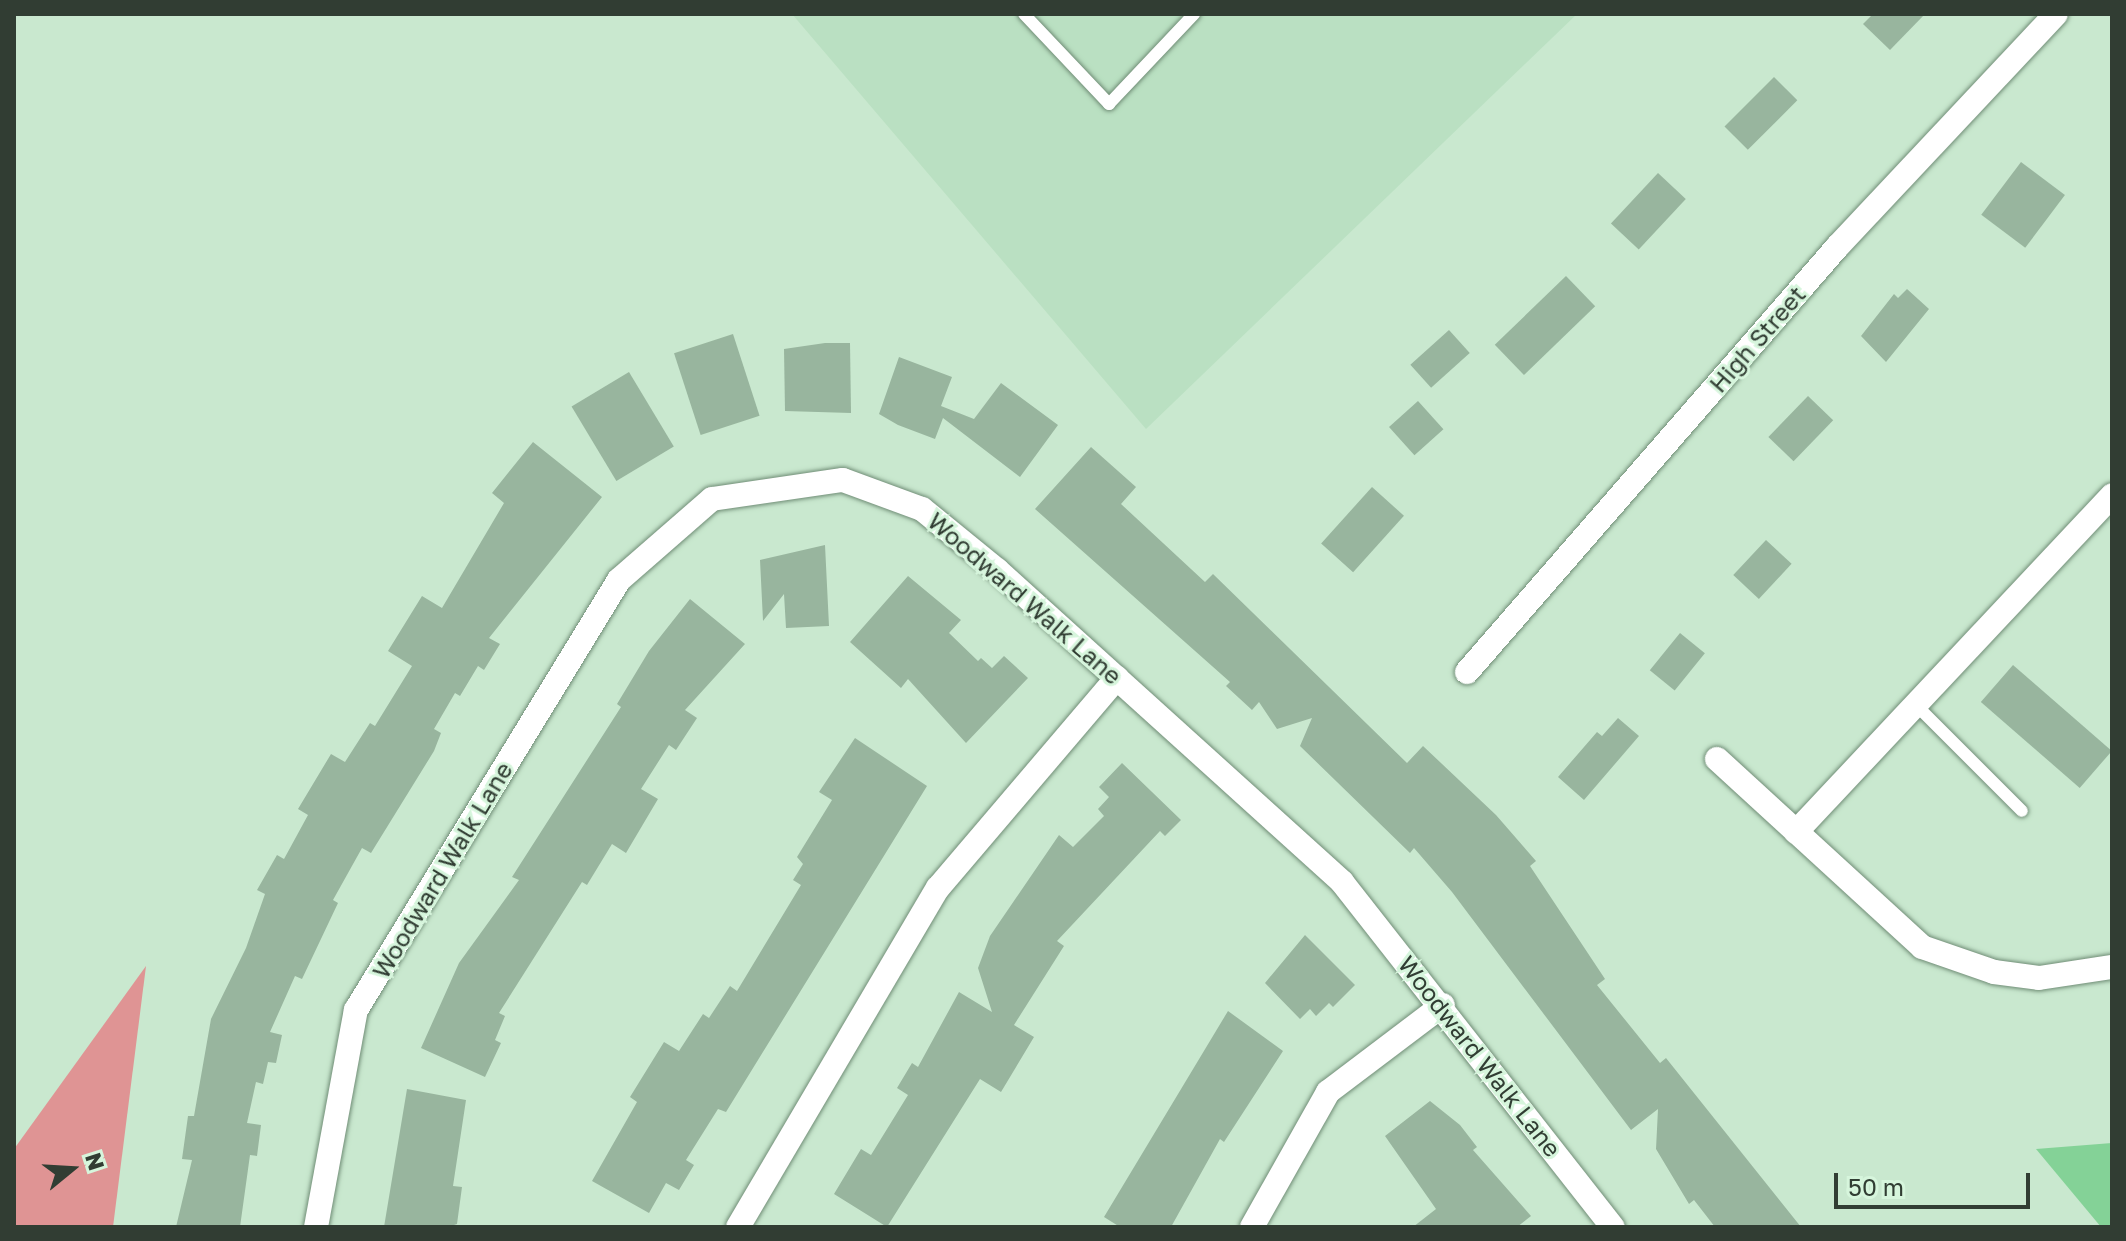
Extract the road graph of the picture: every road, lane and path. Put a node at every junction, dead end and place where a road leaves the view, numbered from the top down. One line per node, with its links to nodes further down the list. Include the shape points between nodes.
1 (1024, 14): 2 (lane, via 1109,104)
2 (1194, 14)
3 (2056, 14): 5 (street, High Street, via 1838,246)
4 (2112, 496): 7 (street)
5 (1467, 672)
6 (1117, 678): 12 (street, Woodward Walk Lane, via 1342,882); 13 (street, Woodward Walk Lane, via 922,509 843,480 712,499 619,580 356,1010); 14 (street, via 938,888)
7 (1915, 704): 9 (lane); 10 (street)
8 (1717, 759): 10 (street)
9 (2022, 811)
10 (1796, 832): 11 (street, via 1922,947 1955,961 2039,978)
11 (2112, 967)
12 (1443, 1005): 15 (street, via 1328,1092); 16 (street, Woodward Walk Lane)
13 (316, 1227)
14 (738, 1227)
15 (1252, 1227)
16 (1613, 1227)

